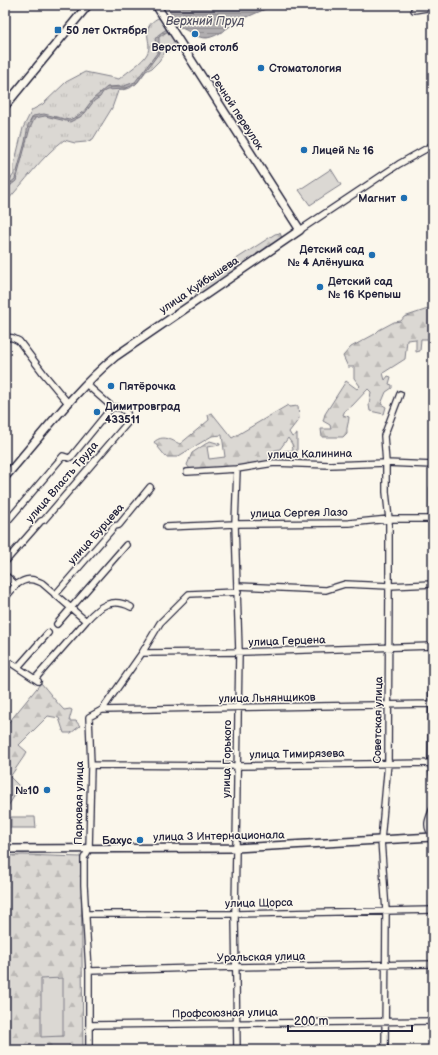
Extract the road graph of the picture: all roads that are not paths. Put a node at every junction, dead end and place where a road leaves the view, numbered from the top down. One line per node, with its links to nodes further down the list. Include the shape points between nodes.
1 (88, 5): 5 (main road)
2 (156, 5): 7 (main road, Речной переулок)
3 (433, 7): 4 (street)
4 (414, 10)
5 (5, 106)
6 (433, 145): 7 (street, улица Куйбышева, via 399,164)
7 (300, 230): 9 (main road, улица Куйбышева, via 136,341)
8 (5, 337): 11 (street, via 19,341)
9 (86, 384): 11 (main road, улица Куйбышева); 12 (street)
10 (400, 394): 13 (street, Советская улица, via 384,436)
11 (68, 403): 17 (main road, улица Куйбышева)
12 (112, 407): 22 (street, улица Власть Труда, via 72,456 63,456); 27 (street, улица Власть Труда, via 121,408 127,413 129,421)
13 (386, 463): 14 (street, улица Калинина); 15 (street, улица Калинина, via 274,463); 20 (street, Советская улица)
14 (433, 464)
15 (237, 469): 16 (street, улица Калинина); 23 (street, улица Горького)
16 (188, 472)
17 (5, 477)
18 (150, 487): 33 (street, улица Бурцева)
19 (433, 489): 21 (street)
20 (388, 519): 21 (street, улица Сергея Лазо); 23 (street, улица Сергея Лазо, via 350,523); 31 (street, Советская улица)
21 (432, 519): 26 (street)
22 (5, 524)
23 (235, 524): 24 (street, улица Сергея Лазо); 32 (street, улица Горького)
24 (166, 527)
25 (126, 544): 36 (street)
26 (433, 545)
27 (5, 562)
28 (5, 574): 30 (street)
29 (433, 584): 31 (street)
30 (16, 585): 33 (street, via 26,579 35,580); 34 (street)
31 (389, 586): 32 (street, via 345,584 326,590); 41 (street, Советская улица)
32 (238, 589): 43 (street, улица Горького); 44 (street, Парковая улица, via 189,594 160,622)
33 (55, 595): 36 (street)
34 (5, 598)
35 (131, 607): 37 (street, via 124,603 110,603)
36 (71, 608): 37 (street); 38 (street)
37 (86, 621): 46 (street, via 37,680)
38 (57, 624)
39 (48, 633): 46 (street)
40 (433, 646): 41 (street, улица Герцена)
41 (389, 648): 43 (street, улица Герцена); 48 (street, Советская улица)
42 (433, 650): 47 (street)
43 (239, 652): 44 (street, улица Герцена); 49 (street, улица Горького)
44 (142, 653): 50 (street, Парковая улица)
45 (5, 659): 46 (street)
46 (18, 667)
47 (432, 704): 48 (street, улица Льнянщиков); 52 (street)
48 (389, 706): 49 (street, улица Льнянщиков); 51 (street, Советская улица)
49 (238, 708): 50 (street, улица Льнянщиков); 54 (street, улица Горького)
50 (102, 710): 53 (street, Парковая улица, via 89,717)
51 (388, 763): 52 (street, улица Тимирязева); 54 (street, улица Тимирязева); 58 (street, Советская улица)
52 (431, 763): 55 (street)
53 (91, 765): 54 (street, улица Тимирязева); 61 (street, Парковая улица)
54 (237, 766): 59 (street, улица Горького)
55 (433, 776)
56 (433, 808): 57 (street, via 427,824)
57 (433, 836): 58 (main road, улица 3 Интернационала)
58 (381, 840): 59 (main road, улица 3 Интернационала); 63 (street, Советская улица)
59 (236, 848): 61 (main road, улица 3 Интернационала); 65 (street, улица Горького)
60 (5, 849): 61 (main road, улица 3 Интернационала)
61 (89, 849): 64 (street, Парковая улица, via 84,858)
62 (433, 910): 63 (street, улица Щорса)
63 (386, 911): 65 (street, улица Щорса); 67 (street, Советская улица)
64 (86, 914): 65 (street, улица Щорса); 69 (street, Парковая улица)
65 (235, 914): 68 (street, улица Горького)
66 (433, 964): 67 (street, Уральская улица)
67 (385, 966): 68 (street, Уральская улица); 71 (street, Советская улица)
68 (236, 967): 69 (street, Уральская улица); 72 (street, улица Горького)
69 (89, 971): 73 (street, Парковая улица)
70 (433, 1021): 71 (street, Профсоюзная улица)
71 (385, 1022): 72 (street, Профсоюзная улица); 76 (street, Советская улица)
72 (238, 1023): 73 (street, Профсоюзная улица); 75 (street, улица Горького)
73 (89, 1025): 74 (street, Парковая улица)
74 (89, 1050)
75 (237, 1050)
76 (385, 1050)

